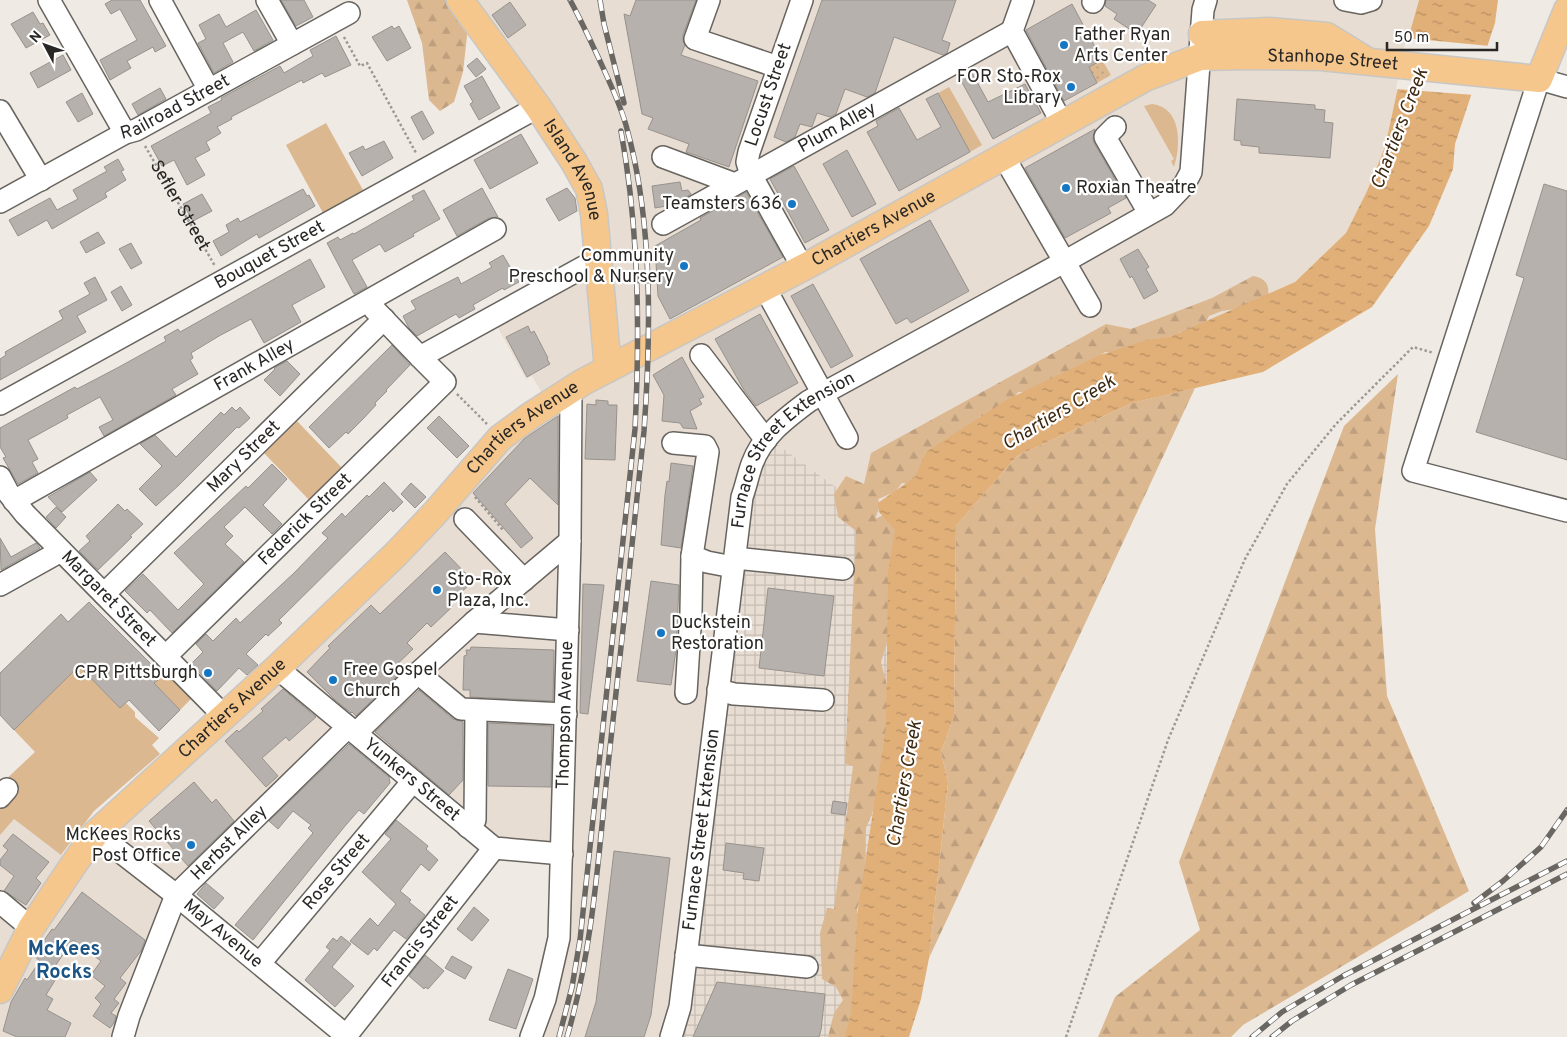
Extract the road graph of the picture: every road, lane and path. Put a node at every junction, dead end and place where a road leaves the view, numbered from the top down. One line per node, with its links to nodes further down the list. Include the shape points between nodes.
1 (49, 0): 24 (street)
2 (160, 0): 19 (street)
3 (267, 0): 14 (street)
4 (460, 0): 20 (main road, Island Avenue)
5 (709, 0): 16 (street, via 695,39)
6 (802, 0): 16 (street, Locust Street)
7 (1023, 0): 13 (street)
8 (1206, 0): 15 (street, Furnace Street Extension)
9 (1345, 0): 10 (street, via 1361,4)
10 (1371, 0)
11 (342, 17): 14 (street, Railroad Street); 27 (path, via 360,66 366,63)
12 (1566, 17): 17 (main road)
13 (1012, 31): 22 (street); 29 (street, Plum Alley)
14 (292, 44): 19 (street, Railroad Street)
15 (1201, 46): 17 (main road, Stanhope Street, via 1250,56 1359,58); 22 (main road, Chartiers Avenue); 31 (street, Furnace Street Extension, via 1190,174 1179,192)
16 (778, 67): 29 (street, Locust Street, via 749,152)
17 (1539, 80): 18 (street); 44 (street)
18 (1567, 87)
19 (209, 90): 24 (street, Railroad Street)
20 (538, 107): 27 (street, Bouquet Street); 34 (main road, Island Avenue, via 589,189)
21 (0, 111): 28 (street)
22 (1063, 125): 26 (main road, Chartiers Avenue)
23 (1115, 127): 31 (street, via 1105,137)
24 (130, 131): 28 (street, Railroad Street); 37 (path, Sefler Street)
25 (663, 157): 29 (street)
26 (1004, 157): 35 (street); 36 (main road, Chartiers Avenue)
27 (426, 170): 37 (street, Bouquet Street)
28 (41, 180): 30 (street, Railroad Street)
29 (743, 180): 32 (street, Plum Alley); 36 (street, Locust Street)
30 (0, 202)
31 (1149, 213): 35 (street, Furnace Street Extension)
32 (663, 224)
33 (495, 229): 39 (street, Frank Alley)
34 (598, 259): 43 (street); 45 (main road, Island Avenue)
35 (1064, 262): 40 (street); 48 (street, Furnace Street Extension)
36 (803, 268): 38 (main road, Chartiers Avenue)
37 (224, 281): 49 (street, Bouquet Street)
38 (765, 288): 45 (main road, Chartiers Avenue); 48 (street)
39 (366, 302): 41 (street); 54 (street, Frank Alley)
40 (1090, 306)
41 (384, 319): 43 (street); 66 (street, Mary Street)
42 (701, 355): 52 (street)
43 (420, 357): 46 (street)
44 (1450, 358): 56 (street, via 1413,471); 95 (path, via 1413,347 1336,424 1287,484 1245,559 1168,740)
45 (608, 370): 47 (main road, Chartiers Avenue)
46 (445, 382): 50 (path); 69 (street, Federick Street)
47 (571, 389): 50 (main road, Chartiers Avenue); 59 (street, Thompson Avenue)
48 (824, 393): 51 (street); 52 (street, Furnace Street Extension, via 793,414)
49 (0, 404)
50 (500, 438): 70 (main road, Chartiers Avenue, via 396,554)
51 (847, 438)
52 (766, 440): 62 (street, Furnace Street Extension, via 753,462 742,497)
53 (673, 443): 61 (street, via 705,446 708,452)
54 (6, 493): 60 (street, Margaret Street)
55 (472, 494): 58 (path)
56 (1567, 511)
57 (465, 520): 64 (street)
58 (503, 530)
59 (570, 541): 64 (street, Herbst Alley); 68 (street, Thompson Avenue)
60 (61, 551): 65 (street); 66 (street, Margaret Street)
61 (692, 556): 62 (street, via 707,562); 73 (street)
62 (734, 562): 63 (street); 72 (street, Furnace Street Extension)
63 (843, 569)
64 (524, 580): 67 (street, Herbst Alley)
65 (0, 585)
66 (104, 594): 69 (street, Margaret Street)
67 (474, 622): 68 (street); 71 (street, Herbst Alley)
68 (568, 630): 76 (street, Thompson Avenue)
69 (166, 656): 77 (street, Margaret Street)
70 (278, 668): 77 (main road, Chartiers Avenue); 78 (street, Yunkers Street)
71 (418, 673): 75 (street, via 461,710); 78 (street, Herbst Alley)
72 (718, 690): 74 (street); 87 (street, Furnace Street Extension)
73 (686, 692)
74 (824, 700)
75 (476, 710): 76 (street); 80 (street, via 475,820)
76 (566, 714): 83 (street, Thompson Avenue)
77 (224, 716): 81 (main road, Chartiers Avenue)
78 (352, 730): 79 (street, Yunkers Street); 84 (street, Herbst Alley)
79 (413, 781): 80 (street, Yunkers Street); 88 (street, Rose Street)
80 (468, 827): 82 (street, Yunkers Street)
81 (96, 833): 84 (street, May Avenue); 86 (main road, Chartiers Avenue)
82 (494, 848): 83 (street); 91 (street, Francis Street)
83 (562, 854): 93 (street, Thompson Avenue, via 559,938 545,999)
84 (176, 895): 88 (street, May Avenue); 92 (street, Herbst Alley, via 129,1016)
85 (0, 902): 86 (street)
86 (30, 928): 90 (main road, Chartiers Avenue)
87 (686, 955): 89 (street); 94 (street, Furnace Street Extension, via 680,1007)
88 (260, 964): 91 (street, May Avenue)
89 (807, 967)
90 (0, 990)
91 (347, 1036)
92 (124, 1037)
93 (531, 1037)
94 (671, 1037)
95 (1066, 1037)

